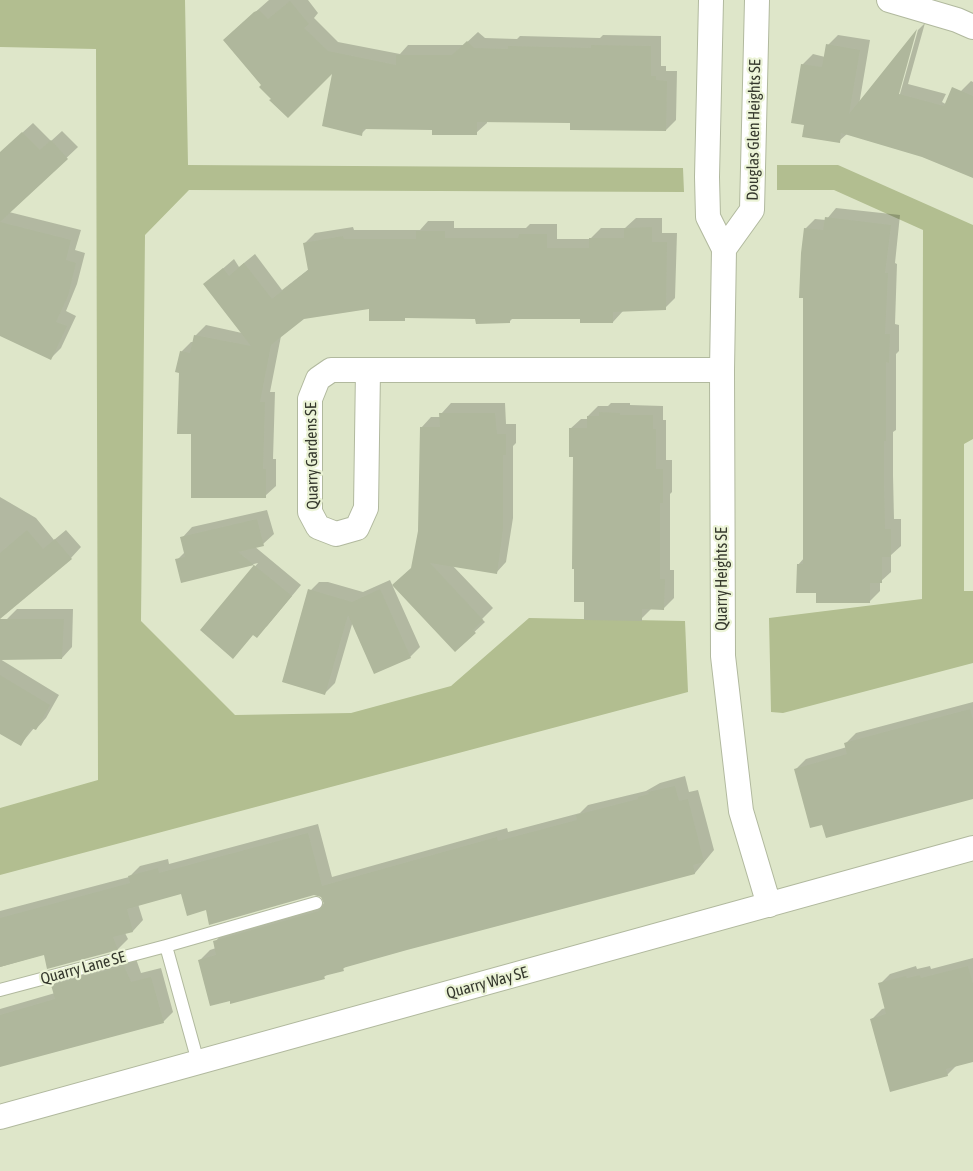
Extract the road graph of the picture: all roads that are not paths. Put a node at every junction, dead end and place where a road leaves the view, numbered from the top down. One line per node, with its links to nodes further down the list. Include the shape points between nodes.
1 (711, 0): 5 (street, via 708,217)
2 (758, 0): 5 (street, Douglas Glen Heights SE, via 752,210)
3 (889, 0): 4 (street)
4 (973, 27)
5 (724, 249): 7 (street, Quarry Heights SE)
6 (368, 370): 6 (street, Quarry Gardens SE, via 331,370 318,379 310,399 310,512 318,527 336,534 357,528 366,508); 7 (street, Quarry Gardens SE)
7 (722, 370): 10 (street, Quarry Heights SE, via 723,656 741,811)
8 (973, 848): 10 (street, Quarry Way SE)
9 (316, 903): 11 (lane, Quarry Lane SE)
10 (769, 905): 13 (street, Quarry Way SE)
11 (166, 946): 12 (lane, Quarry Lane SE); 13 (lane)
12 (0, 990)
13 (198, 1062): 14 (street, Quarry Way SE)
14 (0, 1117)

